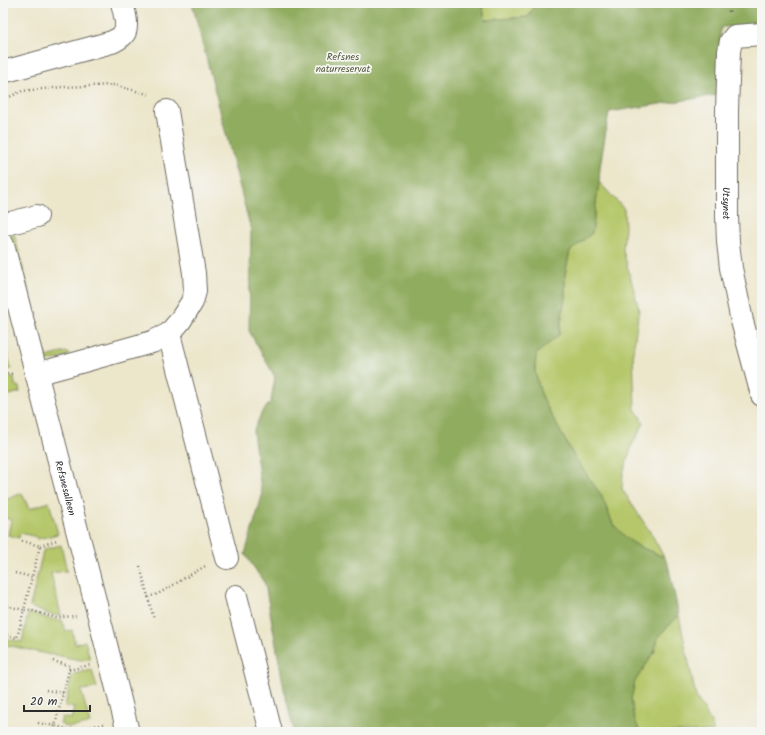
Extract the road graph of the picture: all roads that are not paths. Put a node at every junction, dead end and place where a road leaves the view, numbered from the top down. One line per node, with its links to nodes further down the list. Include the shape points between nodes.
1 (122, 3): 3 (street, via 126,23 120,38)
2 (762, 34): 10 (street, Utsynet, via 735,36 731,41 727,110 727,217 731,268 742,322)
3 (3, 72)
4 (167, 111): 8 (street, via 195,291 192,302)
5 (37, 216): 6 (street)
6 (3, 225)
7 (3, 245): 9 (street, Refsnesalleen)
8 (169, 334): 9 (street, via 152,342); 11 (street)
9 (36, 374): 13 (street, Refsnesalleen)
10 (762, 395)
11 (227, 558)
12 (236, 596): 14 (street)
13 (128, 732)
14 (271, 732)

